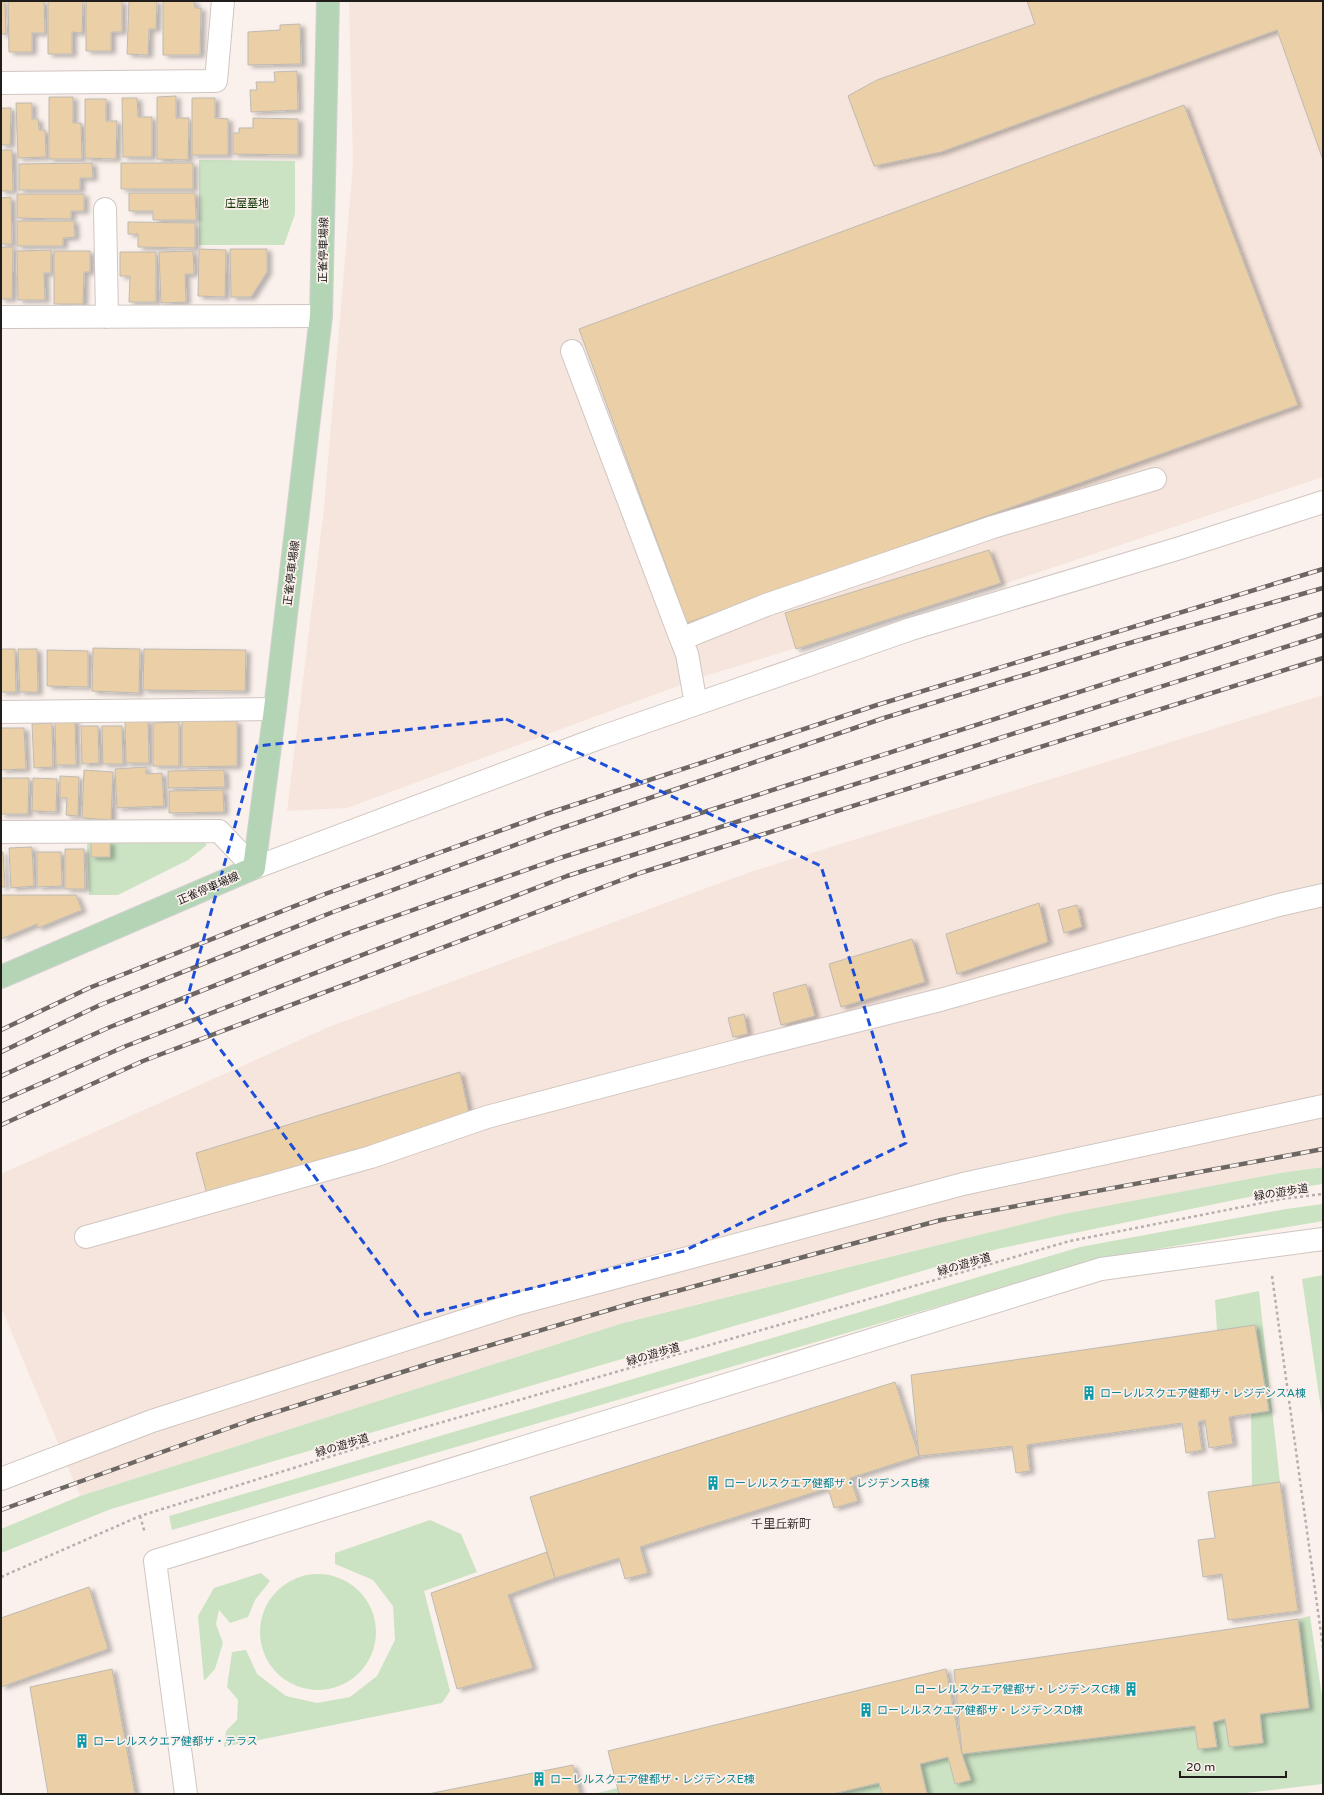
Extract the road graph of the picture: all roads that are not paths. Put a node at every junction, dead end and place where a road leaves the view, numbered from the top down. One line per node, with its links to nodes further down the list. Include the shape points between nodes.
1 (223, 1): 3 (street, via 216,81)
2 (328, 1): 5 (main road, 正雀停車場線)
3 (1, 83)
4 (105, 209): 7 (street)
5 (321, 316): 7 (street); 13 (main road, 正雀停車場線)
6 (1, 317): 7 (street)
7 (107, 317)
8 (572, 351): 11 (street)
9 (1155, 479): 11 (street, via 993,527 766,605)
10 (1323, 502): 12 (street, via 912,629)
11 (681, 639): 12 (street, via 687,654)
12 (696, 704): 16 (street)
13 (275, 709): 14 (street); 16 (main road, 正雀停車場線)
14 (1, 712)
15 (1, 832): 16 (street, via 219,831)
16 (254, 868): 18 (main road, 正雀停車場線)
17 (1323, 895): 20 (street, via 940,1000 487,1117 371,1157)
18 (1, 977)
19 (1323, 1106): 22 (street, via 963,1184 513,1305 152,1421)
20 (86, 1237)
21 (1323, 1240): 23 (street, via 1100,1269 155,1560)
22 (1, 1479)
23 (186, 1794)

